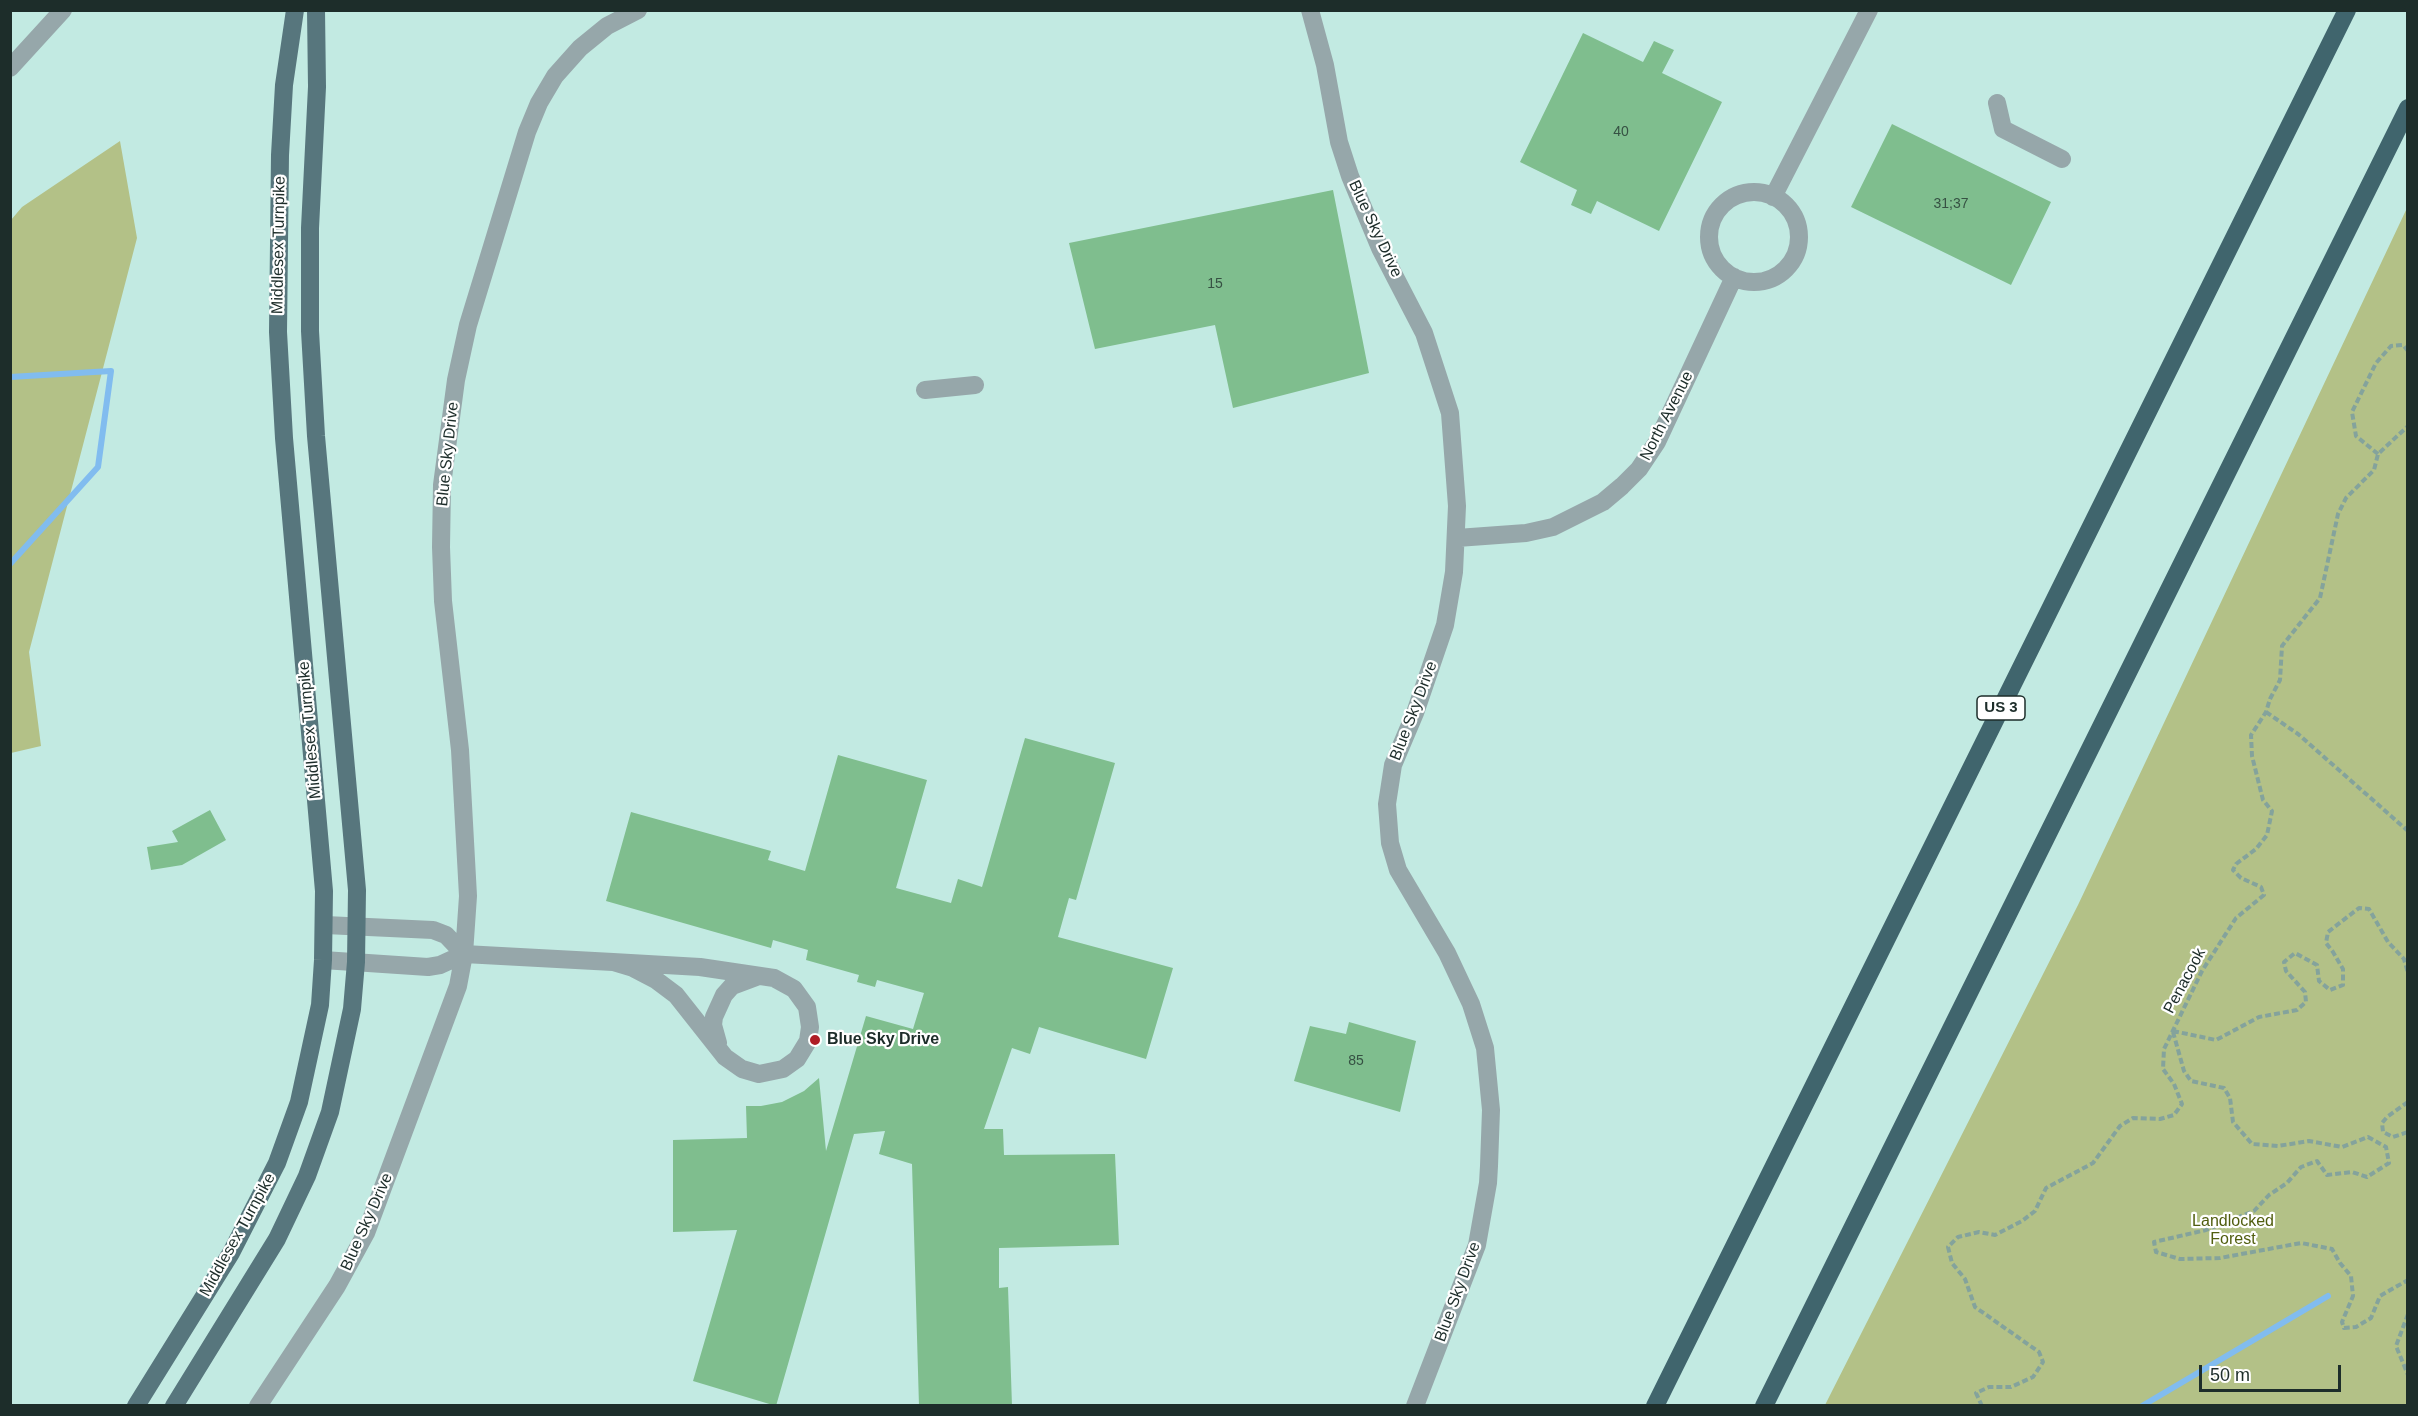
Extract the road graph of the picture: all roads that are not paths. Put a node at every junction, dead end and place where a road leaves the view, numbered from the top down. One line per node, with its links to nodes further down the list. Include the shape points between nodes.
1 (63, 10): 8 (street)
2 (295, 10): 17 (main road, Middlesex Turnpike, via 284,84 280,155 278,332)
3 (316, 10): 18 (main road, Middlesex Turnpike, via 310,331 355,862)
4 (638, 10): 19 (street, Blue Sky Drive, via 607,26 580,48 555,76 539,103 468,325 456,380 442,485 441,547 443,601 460,750 468,896)
5 (1310, 10): 16 (street, Blue Sky Drive, via 1350,176 1380,248 1424,333 1450,413)
6 (1869, 10): 12 (street)
7 (2347, 10): 29 (highway, US 3)
8 (10, 68)
9 (1996, 103): 11 (street, via 2003,129)
10 (2408, 108): 30 (highway)
11 (2062, 159)
12 (1773, 197): 13 (street, via 1759,192 1744,193 1726,201 1713,217 1711,250 1724,271); 13 (street, via 1787,206 1796,222 1797,250 1789,266 1774,278 1747,282)
13 (1734, 277): 16 (street, North Avenue, via 1657,442 1622,486 1603,502 1553,527 1526,533)
14 (975, 385): 15 (street)
15 (925, 390)
16 (1457, 537): 28 (street, Blue Sky Drive, via 1445,625 1393,765 1387,804 1389,843 1398,870 1447,953 1471,1004 1485,1048 1491,1110 1488,1183 1477,1245)
17 (325, 925): 18 (street); 20 (main road, Middlesex Turnpike)
18 (357, 926): 19 (street, via 433,930 446,935); 21 (main road, Middlesex Turnpike)
19 (464, 954): 21 (street, via 428,967); 22 (street); 27 (street, Blue Sky Drive, via 458,986 366,1233 337,1286)
20 (323, 960): 21 (street); 25 (main road, Middlesex Turnpike, via 312,1048 299,1102 277,1163 231,1253)
21 (356, 962): 26 (main road, Middlesex Turnpike, via 339,1078 308,1176 260,1269)
22 (613, 962): 23 (street, via 700,967); 24 (street, via 656,980 676,995)
23 (774, 978): 24 (street, via 748,979 732,986 724,995 713,1025); 24 (street, via 794,989 807,1007 810,1027 797,1059 783,1069 759,1074 742,1070)
24 (720, 1050)
25 (136, 1406)
26 (174, 1406)
27 (258, 1406)
28 (1416, 1406)
29 (1655, 1406)
30 (1764, 1406)

